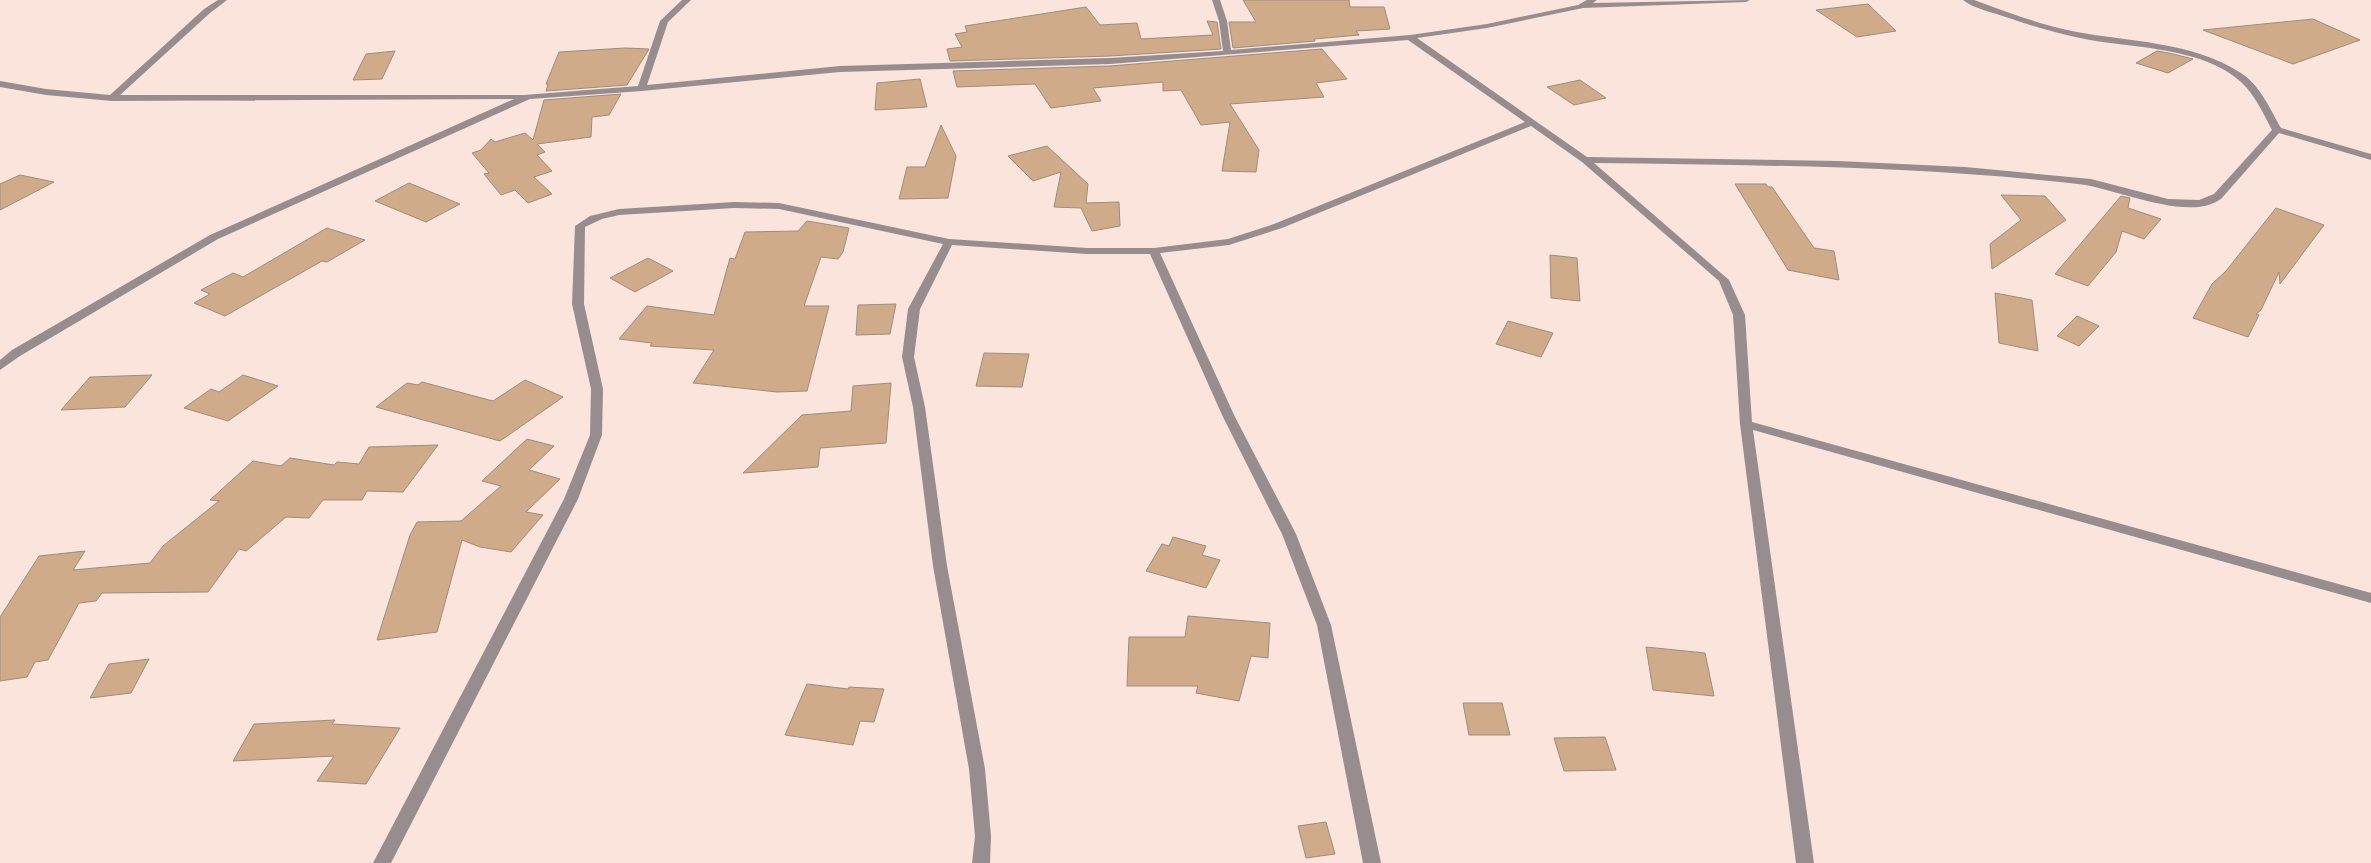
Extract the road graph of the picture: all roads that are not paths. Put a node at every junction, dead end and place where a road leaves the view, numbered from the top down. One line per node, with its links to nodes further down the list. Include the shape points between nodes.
1 (223, 0): 13 (street)
2 (687, 0): 11 (street, via 664,20)
3 (1216, 0): 9 (street, via 1223,20)
4 (1593, 0): 7 (street)
5 (1746, 0): 7 (street)
6 (1967, 0): 15 (street, via 2043,27 2178,50 2214,62 2251,86)
7 (1580, 6): 8 (street, via 1487,26)
8 (1410, 37): 9 (street); 14 (street)
9 (1227, 53): 11 (street, via 1110,61 840,69)
10 (0, 84): 13 (street)
11 (642, 88): 12 (street)
12 (528, 96): 13 (street); 21 (street, via 214,237)
13 (112, 98)
14 (1531, 123): 17 (street); 19 (street, via 1278,226 1229,242)
15 (2277, 130): 16 (street); 17 (street, via 2215,200 2196,203 2169,202 2094,182 1987,171 1848,163)
16 (2371, 157)
17 (1584, 160): 23 (street, via 1724,280 1739,316)
18 (949, 242): 19 (street, via 1087,251); 25 (street, via 779,206 734,205 619,212 601,214 580,226 578,304 597,389 596,435 571,499); 26 (street, via 914,309 908,357 919,407 940,566 977,769 983,836)
19 (1154, 251): 27 (street, via 1229,417 1289,534 1324,625)
20 (0, 353): 21 (street)
21 (16, 353): 22 (street)
22 (0, 366)
23 (1746, 424): 24 (street); 28 (street)
24 (2371, 598)
25 (382, 863)
26 (981, 863)
27 (1372, 863)
28 (1805, 863)

